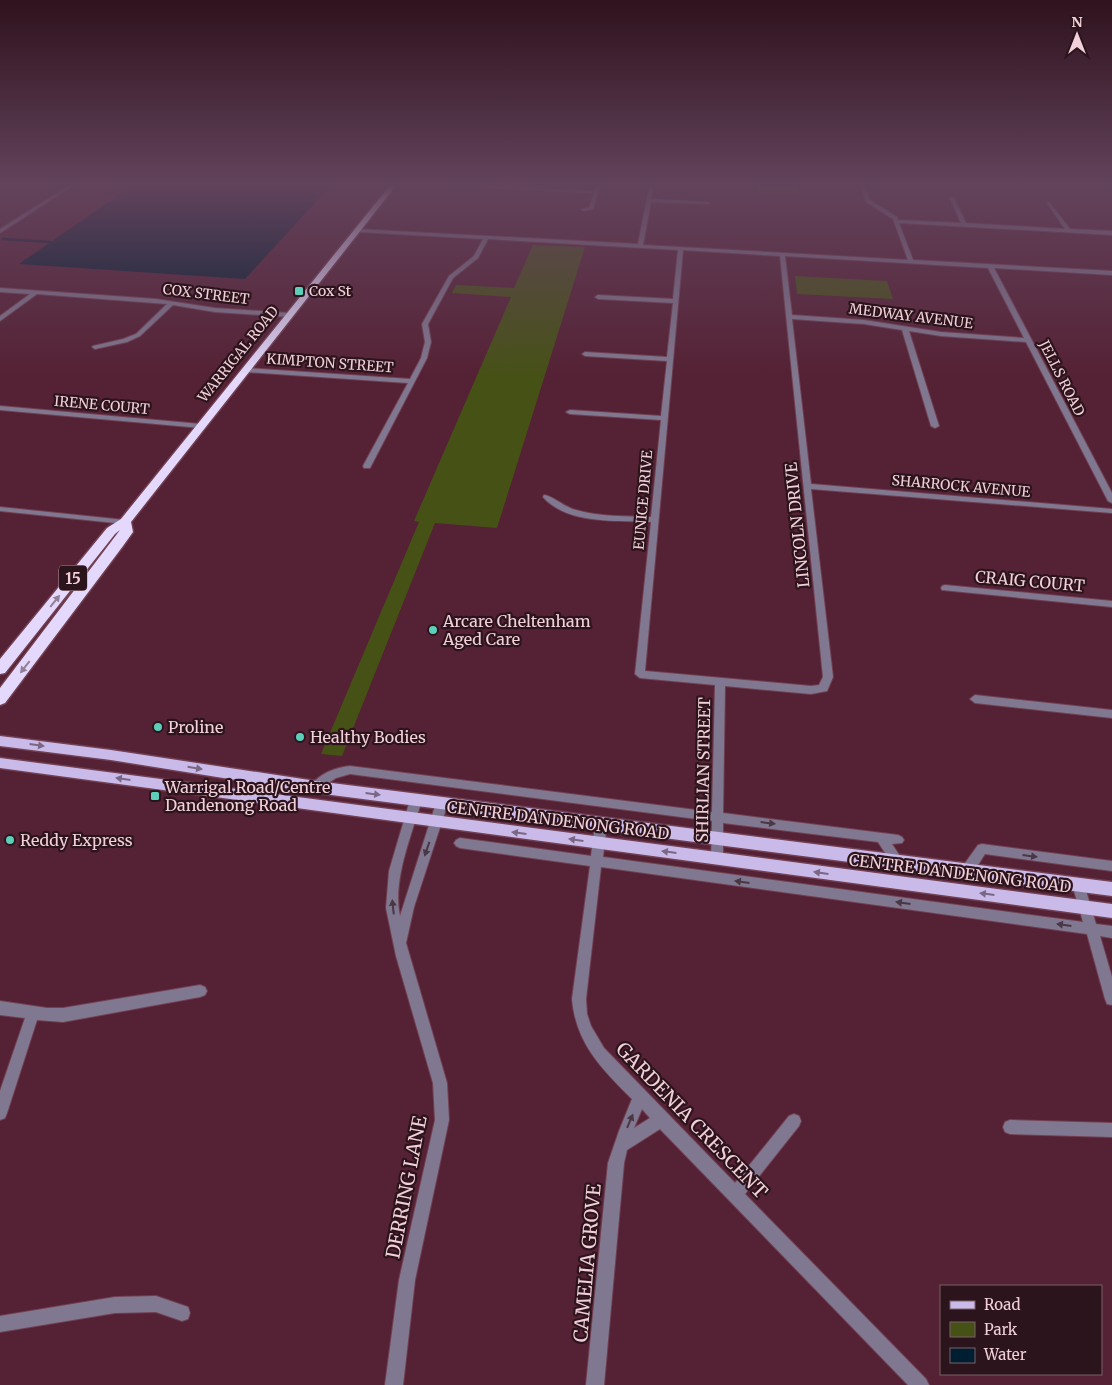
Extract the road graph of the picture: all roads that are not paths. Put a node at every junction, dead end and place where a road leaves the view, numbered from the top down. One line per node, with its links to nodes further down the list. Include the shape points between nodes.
1 (344, 248): 17 (highway, WARRIGAL ROAD / 15)
2 (481, 248): 26 (street, via 476,257 451,277 425,324 428,342)
3 (673, 248): 4 (street)
4 (681, 248): 6 (street); 15 (street, EUNICE DRIVE)
5 (906, 248): 7 (street)
6 (782, 254): 7 (street); 18 (street, LINCOLN DRIVE)
7 (911, 261): 8 (street)
8 (990, 266): 9 (street); 21 (street, JELLS ROAD)
9 (1105, 272): 10 (street); 11 (street)
10 (1112, 273)
11 (1112, 282)
12 (0, 290): 13 (street, COX STREET)
13 (35, 292): 16 (street, COX STREET); 19 (street)
14 (598, 297): 15 (street)
15 (675, 301): 24 (street, EUNICE DRIVE)
16 (172, 304): 17 (street, COX STREET); 22 (street, via 138,335)
17 (290, 315): 25 (highway, WARRIGAL ROAD / 15)
18 (790, 317): 20 (street, MEDWAY AVENUE); 33 (street, LINCOLN DRIVE)
19 (0, 319)
20 (905, 328): 21 (street, MEDWAY AVENUE, via 941,334); 31 (street)
21 (1029, 340): 35 (street, JELLS ROAD)
22 (95, 348)
23 (585, 354): 24 (street)
24 (670, 359): 29 (street, EUNICE DRIVE)
25 (246, 370): 26 (street, KIMPTON STREET); 30 (highway, WARRIGAL ROAD / 15)
26 (412, 381): 32 (street)
27 (0, 408): 30 (street, IRENE COURT)
28 (570, 412): 29 (street)
29 (664, 418): 38 (street, EUNICE DRIVE)
30 (201, 426): 39 (highway, WARRIGAL ROAD / 15)
31 (935, 426)
32 (367, 466)
33 (808, 486): 37 (street, SHARROCK AVENUE); 43 (street, LINCOLN DRIVE, via 828,682 823,688 811,690)
34 (547, 496): 38 (street, via 555,506 571,514)
35 (1112, 501)
36 (0, 509): 39 (street)
37 (1112, 511)
38 (654, 520): 43 (street, EUNICE DRIVE, via 640,674)
39 (125, 522): 42 (highway, WARRIGAL ROAD / 15, one-way to 39, via 111,531); 44 (highway, WARRIGAL ROAD / 15, one-way to 44, via 126,532 119,543)
40 (945, 588): 41 (street, CRAIG COURT)
41 (1112, 604)
42 (0, 669)
43 (720, 682): 52 (street, SHIRLIAN STREET)
44 (0, 699)
45 (975, 699): 46 (street)
46 (1112, 714)
47 (0, 741): 49 (main road, CENTRE DANDENONG ROAD, one-way to 49)
48 (0, 763): 53 (main road, CENTRE DANDENONG ROAD, one-way to 48)
49 (316, 787): 50 (main road, CENTRE DANDENONG ROAD, one-way to 50); 52 (street, CENTRE DANDENONG ROAD, via 338,772 354,770)
50 (416, 800): 51 (main road, CENTRE DANDENONG ROAD); 53 (street, DERRING LANE)
51 (442, 803): 54 (street, DERRING LANE); 55 (main road, CENTRE DANDENONG ROAD)
52 (719, 817): 56 (street, CENTRE DANDENONG ROAD, one-way to 56); 57 (street, SHIRLIAN STREET)
53 (411, 818): 54 (main road, CENTRE DANDENONG ROAD); 72 (street, DERRING LANE, one-way to 53, via 392,908 392,889)
54 (436, 822): 60 (main road, CENTRE DANDENONG ROAD, one-way to 54); 72 (street, DERRING LANE, one-way to 72, via 408,907)
55 (601, 824): 57 (main road, CENTRE DANDENONG ROAD); 60 (street, GARDENIA CRESCENT)
56 (881, 837): 58 (street, CENTRE DANDENONG ROAD); 62 (street, CENTRE DANDENONG ROAD)
57 (718, 838): 61 (street, SHIRLIAN STREET); 62 (main road, CENTRE DANDENONG ROAD)
58 (898, 840)
59 (460, 843): 63 (street)
60 (599, 843): 61 (main road, CENTRE DANDENONG ROAD, one-way to 60); 63 (street, GARDENIA CRESCENT)
61 (717, 859): 68 (main road, CENTRE DANDENONG ROAD, one-way to 61)
62 (896, 861): 65 (main road, CENTRE DANDENONG ROAD)
63 (596, 862): 70 (street, one-way to 63); 77 (street, GARDENIA CRESCENT, via 580,991 580,1018 595,1047)
64 (1112, 866): 65 (street, CENTRE DANDENONG ROAD, one-way to 64, via 982,850)
65 (967, 870): 66 (main road, CENTRE DANDENONG ROAD)
66 (1078, 884): 67 (main road, CENTRE DANDENONG ROAD); 68 (street)
67 (1112, 889)
68 (1085, 907): 69 (main road, CENTRE DANDENONG ROAD); 70 (street)
69 (1112, 911)
70 (1091, 929): 71 (street); 74 (street)
71 (1112, 932)
72 (400, 943): 87 (street, DERRING LANE, via 442,1100 436,1153 406,1289)
73 (200, 991): 76 (street, via 64,1015)
74 (1112, 999)
75 (0, 1008): 76 (street)
76 (33, 1013): 78 (street)
77 (640, 1097): 79 (street, GARDENIA CRESCENT); 83 (street, CAMELIA GROVE, one-way to 77)
78 (0, 1113)
79 (662, 1119): 83 (street); 84 (street, GARDENIA CRESCENT)
80 (794, 1121): 84 (street)
81 (1010, 1128): 82 (street)
82 (1112, 1130)
83 (622, 1145): 88 (street, CAMELIA GROVE, via 615,1175)
84 (735, 1195): 89 (street, GARDENIA CRESCENT)
85 (182, 1313): 86 (street, via 156,1304 115,1305)
86 (0, 1324)
87 (394, 1385)
88 (595, 1385)
89 (920, 1385)

